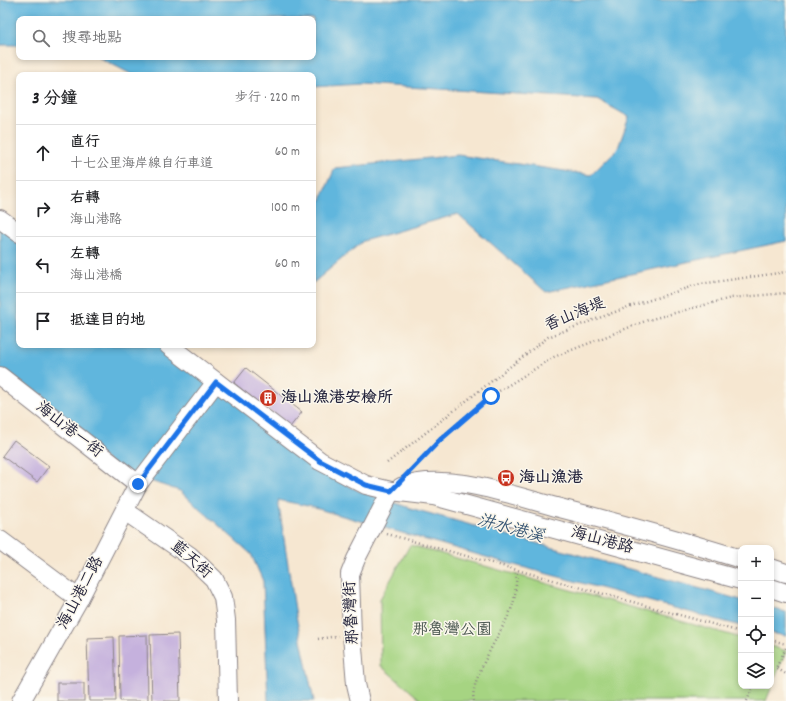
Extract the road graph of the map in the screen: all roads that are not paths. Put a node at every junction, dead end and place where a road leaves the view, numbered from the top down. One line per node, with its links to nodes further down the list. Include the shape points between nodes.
1 (0, 219): 2 (street)
2 (16, 231)
3 (172, 348): 5 (street, 海山港路)
4 (0, 377): 6 (street, 海山港一街)
5 (216, 382): 6 (street, 海山港二路); 7 (street, 海山港路, via 320,461 366,485)
6 (138, 484): 8 (street, 海山港二路)
7 (391, 491): 9 (street, 海山港路, via 413,483 476,486); 11 (street, 海山港路, via 434,496); 21 (street, 那魯灣街, via 350,574 356,684)
8 (125, 511): 18 (street, 海山港二路); 20 (street, 藍天街, via 190,556 214,579 223,598 226,620)
9 (648, 531): 11 (street); 12 (street, 海山港路)
10 (0, 540): 18 (street)
11 (640, 551): 15 (street, 海山港路)
12 (738, 558)
13 (774, 569): 14 (street)
14 (786, 573)
15 (738, 579)
16 (774, 589): 17 (street)
17 (786, 593)
18 (79, 599): 19 (street, 海山港二路)
19 (21, 701)
20 (228, 701)
21 (360, 701)

